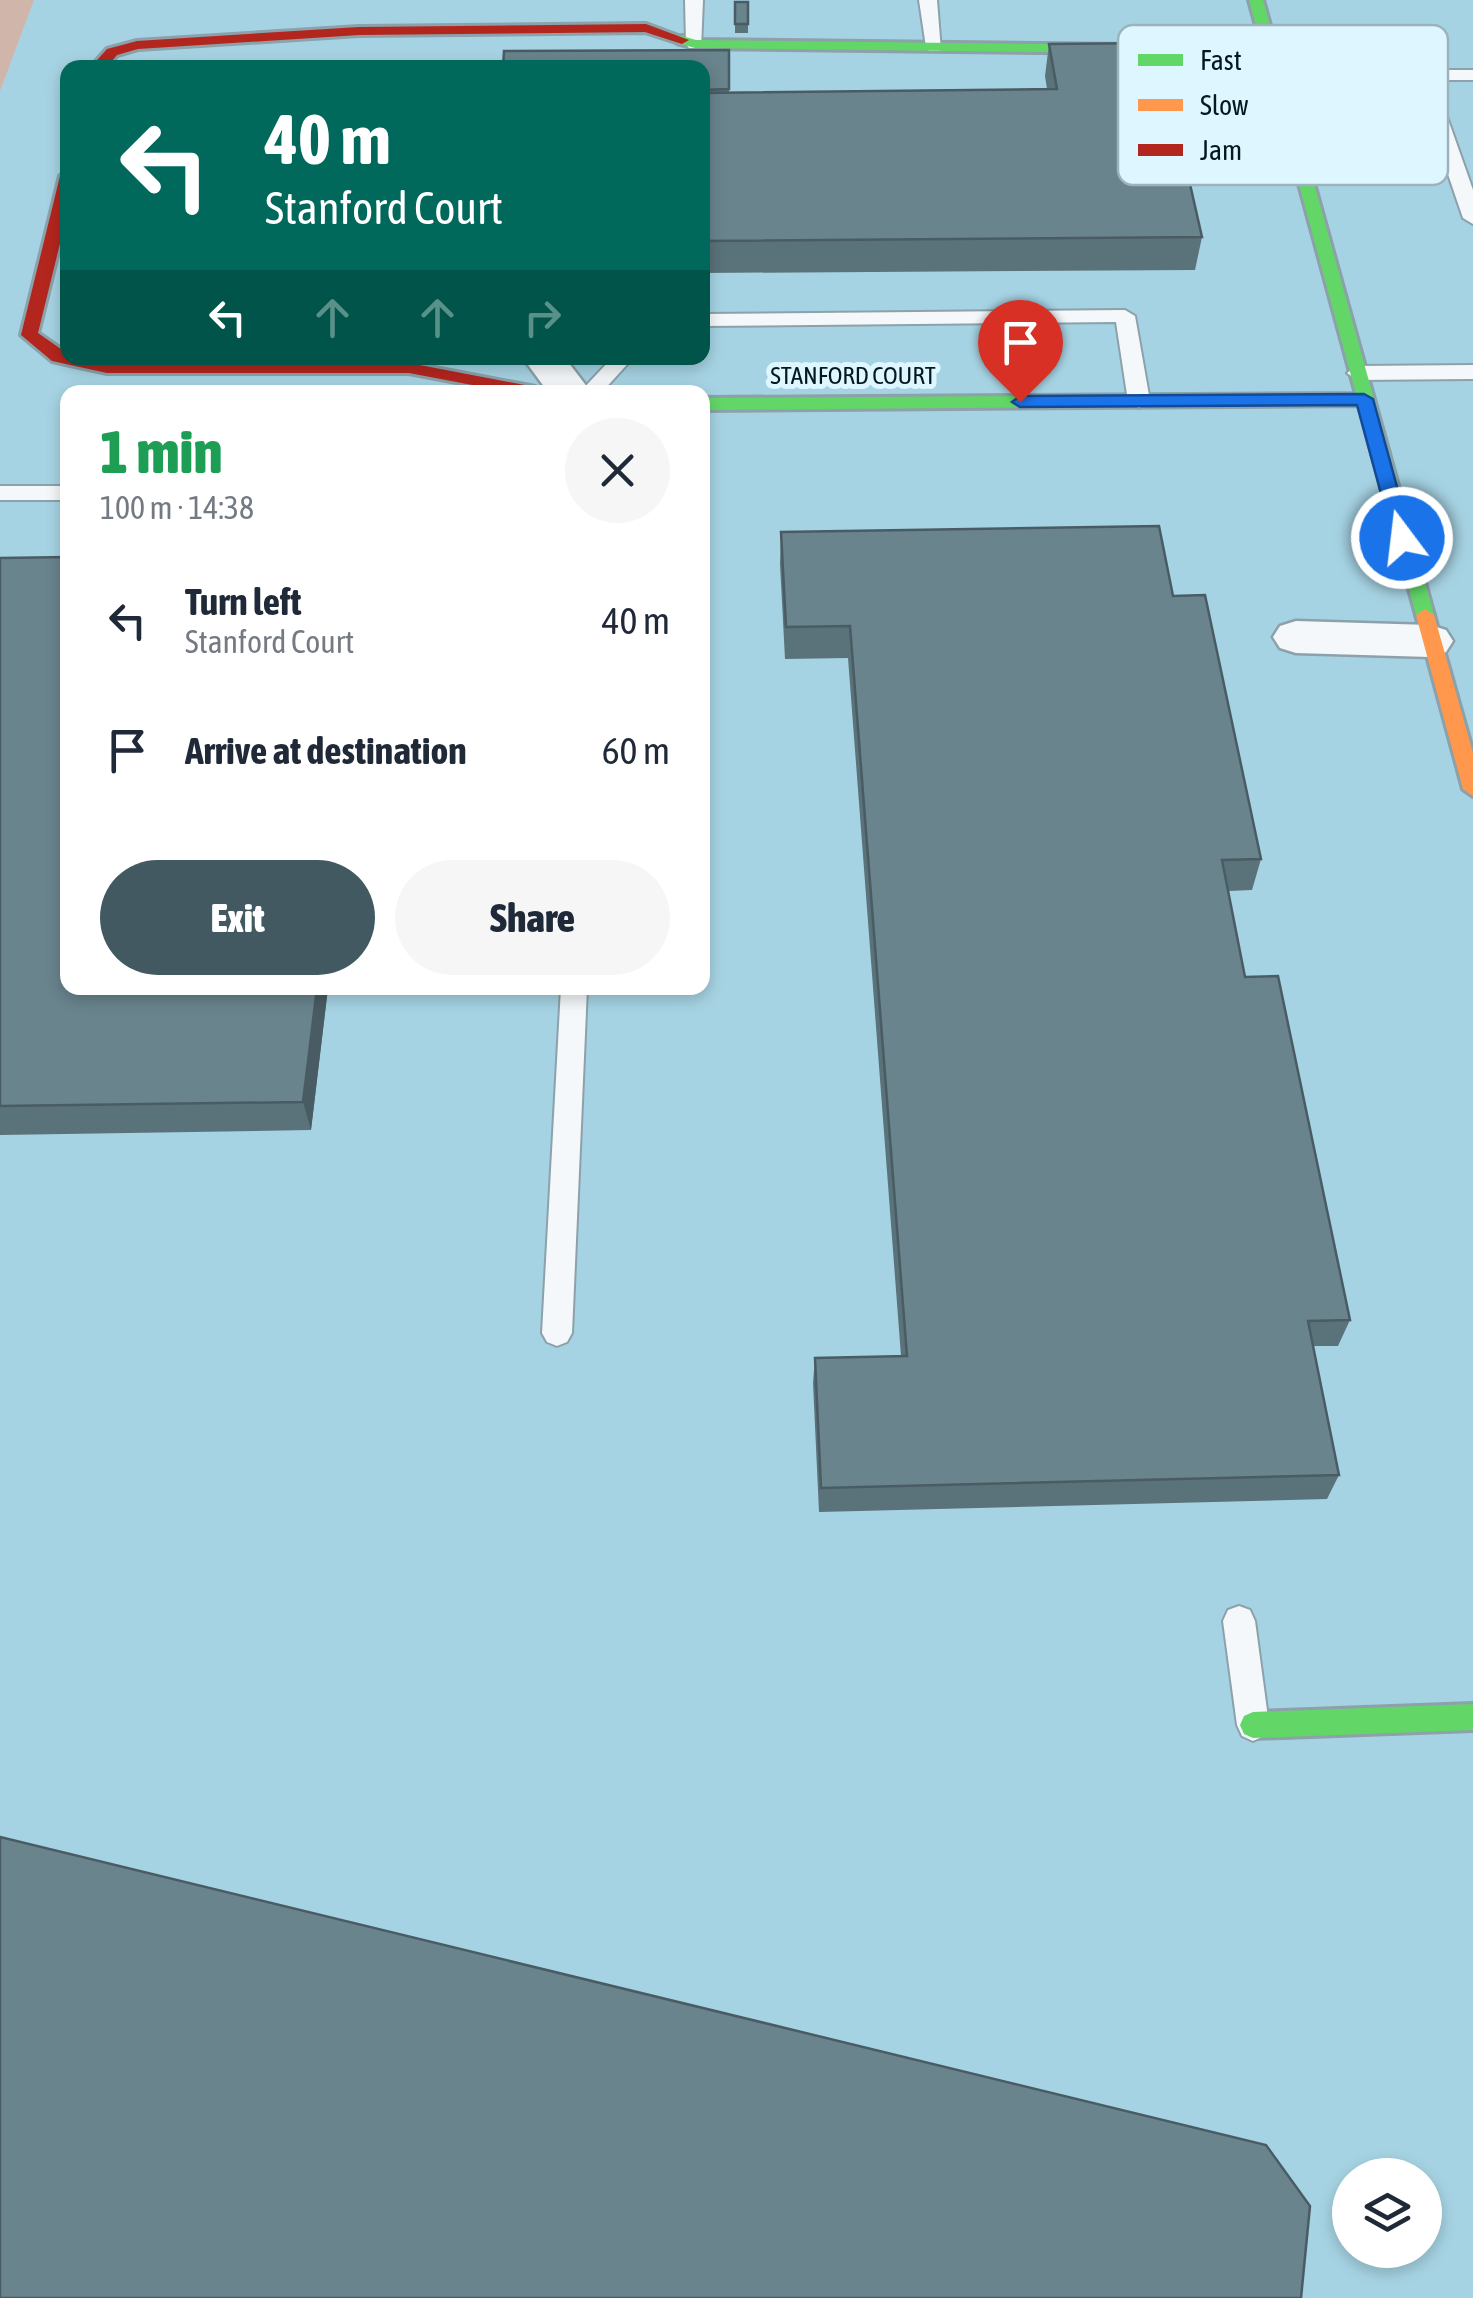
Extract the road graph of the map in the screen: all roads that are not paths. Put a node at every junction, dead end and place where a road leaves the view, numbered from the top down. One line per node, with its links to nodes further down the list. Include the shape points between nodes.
1 (694, 0): 5 (lane)
2 (928, 0): 6 (lane)
3 (1256, 0): 4 (street)
4 (1263, 25)
5 (694, 44): 6 (street); 8 (street, via 646,28 359,31 137,45)
6 (935, 46): 7 (street)
7 (1118, 48)
8 (104, 60)
9 (1448, 146): 12 (lane)
10 (1307, 185): 19 (street)
11 (60, 208): 14 (street, via 28,334 41,350)
12 (1473, 218)
13 (710, 320): 24 (lane, via 1126,316)
14 (60, 357)
15 (87, 365): 20 (street, via 409,368)
16 (549, 365): 21 (street)
17 (616, 365): 22 (lane)
18 (1473, 372): 19 (lane)
19 (1358, 373): 23 (street)
20 (498, 385)
21 (565, 385)
22 (597, 385)
23 (1364, 399): 24 (street, STANFORD COURT); 29 (street)
24 (1139, 401): 25 (street, STANFORD COURT)
25 (710, 404)
26 (60, 493): 27 (lane)
27 (0, 494)
28 (1296, 637): 29 (street)
29 (1430, 641): 30 (street)
30 (1473, 789)
31 (574, 995): 32 (lane)
32 (556, 1333)
33 (1239, 1621): 35 (lane)
34 (1473, 1717): 35 (street)
35 (1253, 1725)

